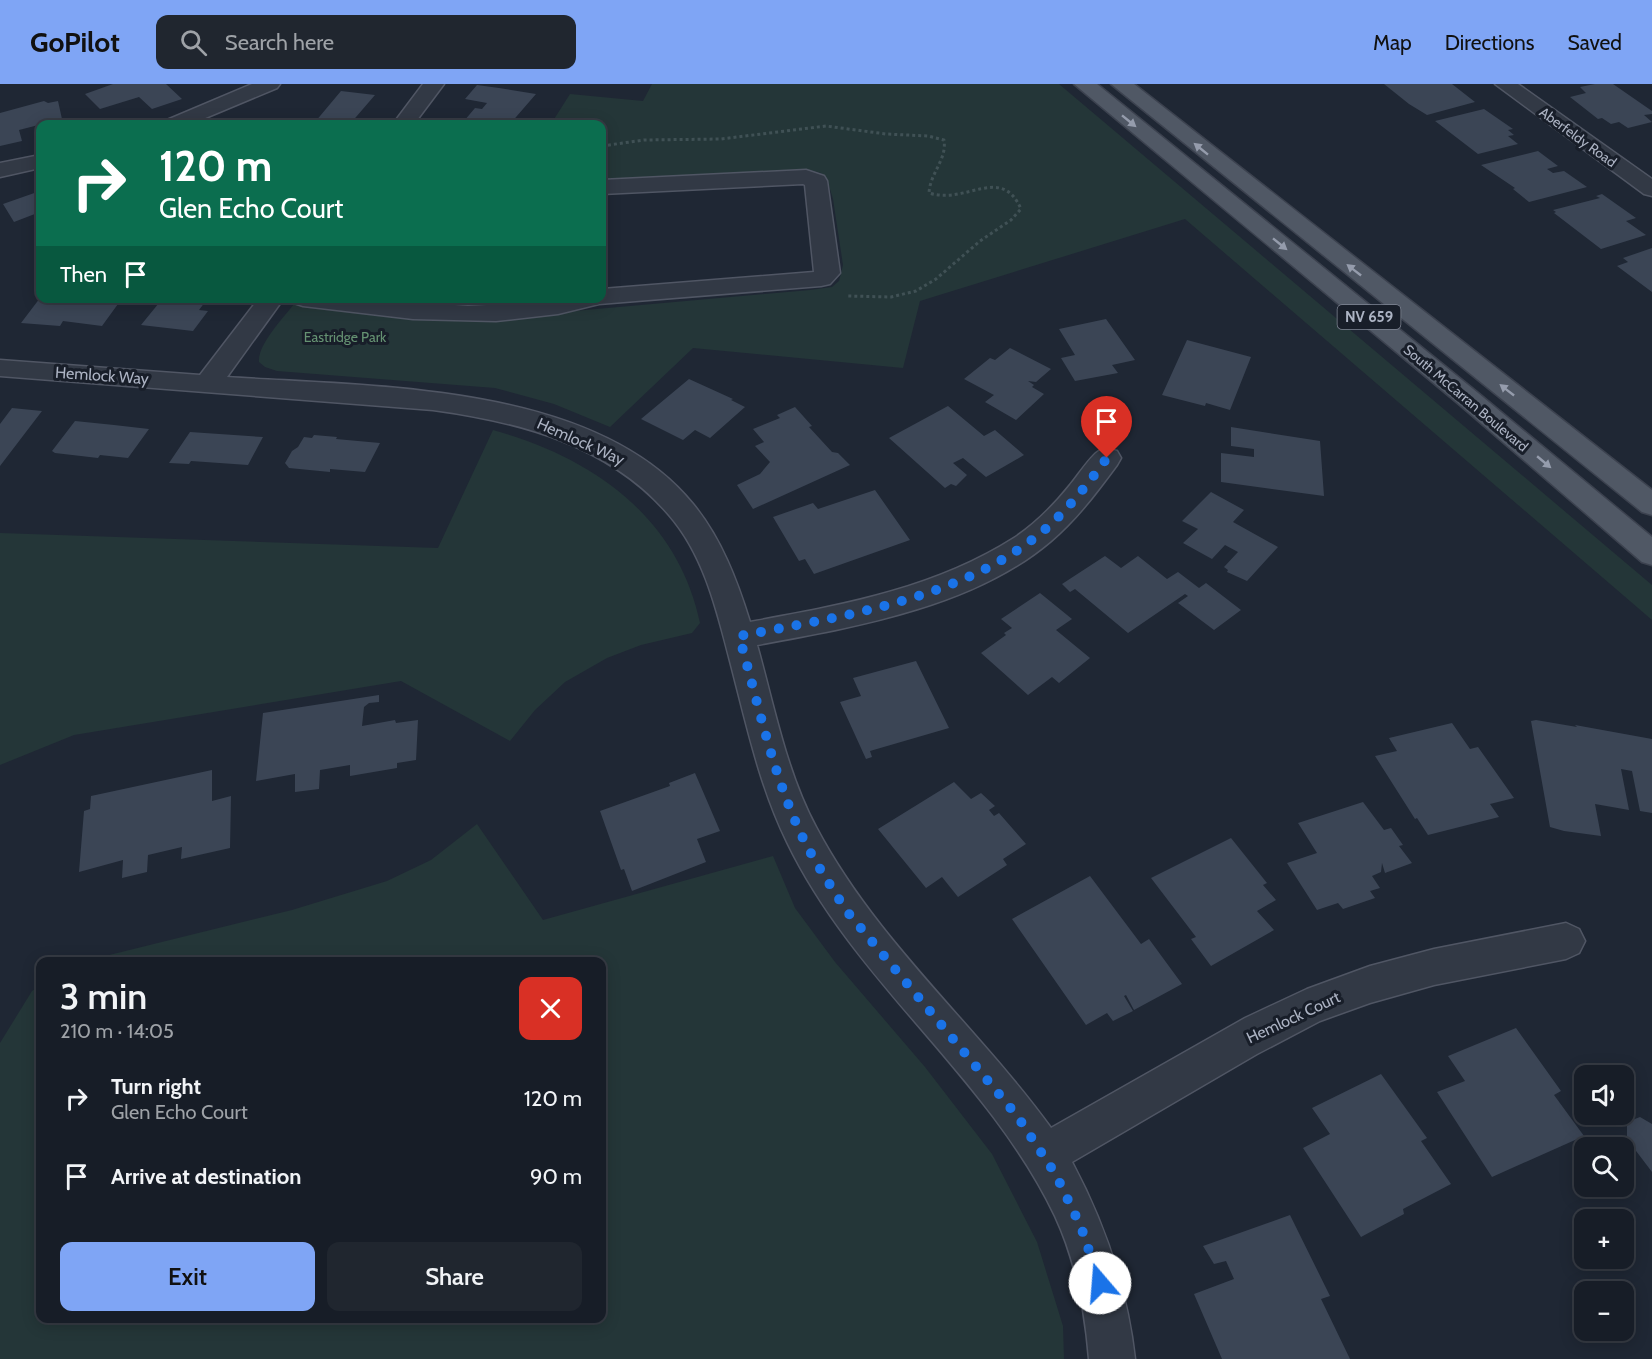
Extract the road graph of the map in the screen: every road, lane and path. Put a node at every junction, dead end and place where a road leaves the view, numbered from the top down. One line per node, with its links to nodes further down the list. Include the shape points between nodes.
1 (270, 84): 6 (street)
2 (434, 84): 7 (street)
3 (1084, 84): 20 (main road, South McCarran Boulevard / NV 659, one-way to 20)
4 (1121, 84): 19 (main road, South McCarran Boulevard / NV 659, one-way to 4)
5 (1505, 84): 11 (street, Aberfeldy Road)
6 (184, 120)
7 (407, 120)
8 (36, 163): 9 (street)
9 (0, 170)
10 (606, 187): 12 (street, via 806,177 816,181 828,273 821,279)
11 (1652, 189)
12 (606, 297)
13 (268, 303): 17 (street)
14 (338, 303): 15 (street, via 461,315)
15 (578, 303)
16 (0, 368): 17 (street, Hemlock Way)
17 (208, 383): 21 (street, Hemlock Way, via 478,406 542,422 602,447 635,466 691,521 726,590)
18 (1107, 458): 21 (street, via 1052,524 985,569 904,599)
19 (1652, 505)
20 (1652, 554)
21 (739, 636): 23 (street, Hemlock Way, via 783,788 801,834 822,872 845,909 1018,1117)
22 (1566, 941): 23 (street, Hemlock Court, via 1423,968 1305,1009)
23 (1044, 1155): 24 (street, Hemlock Way, via 1081,1227 1100,1283)
24 (1112, 1359)

